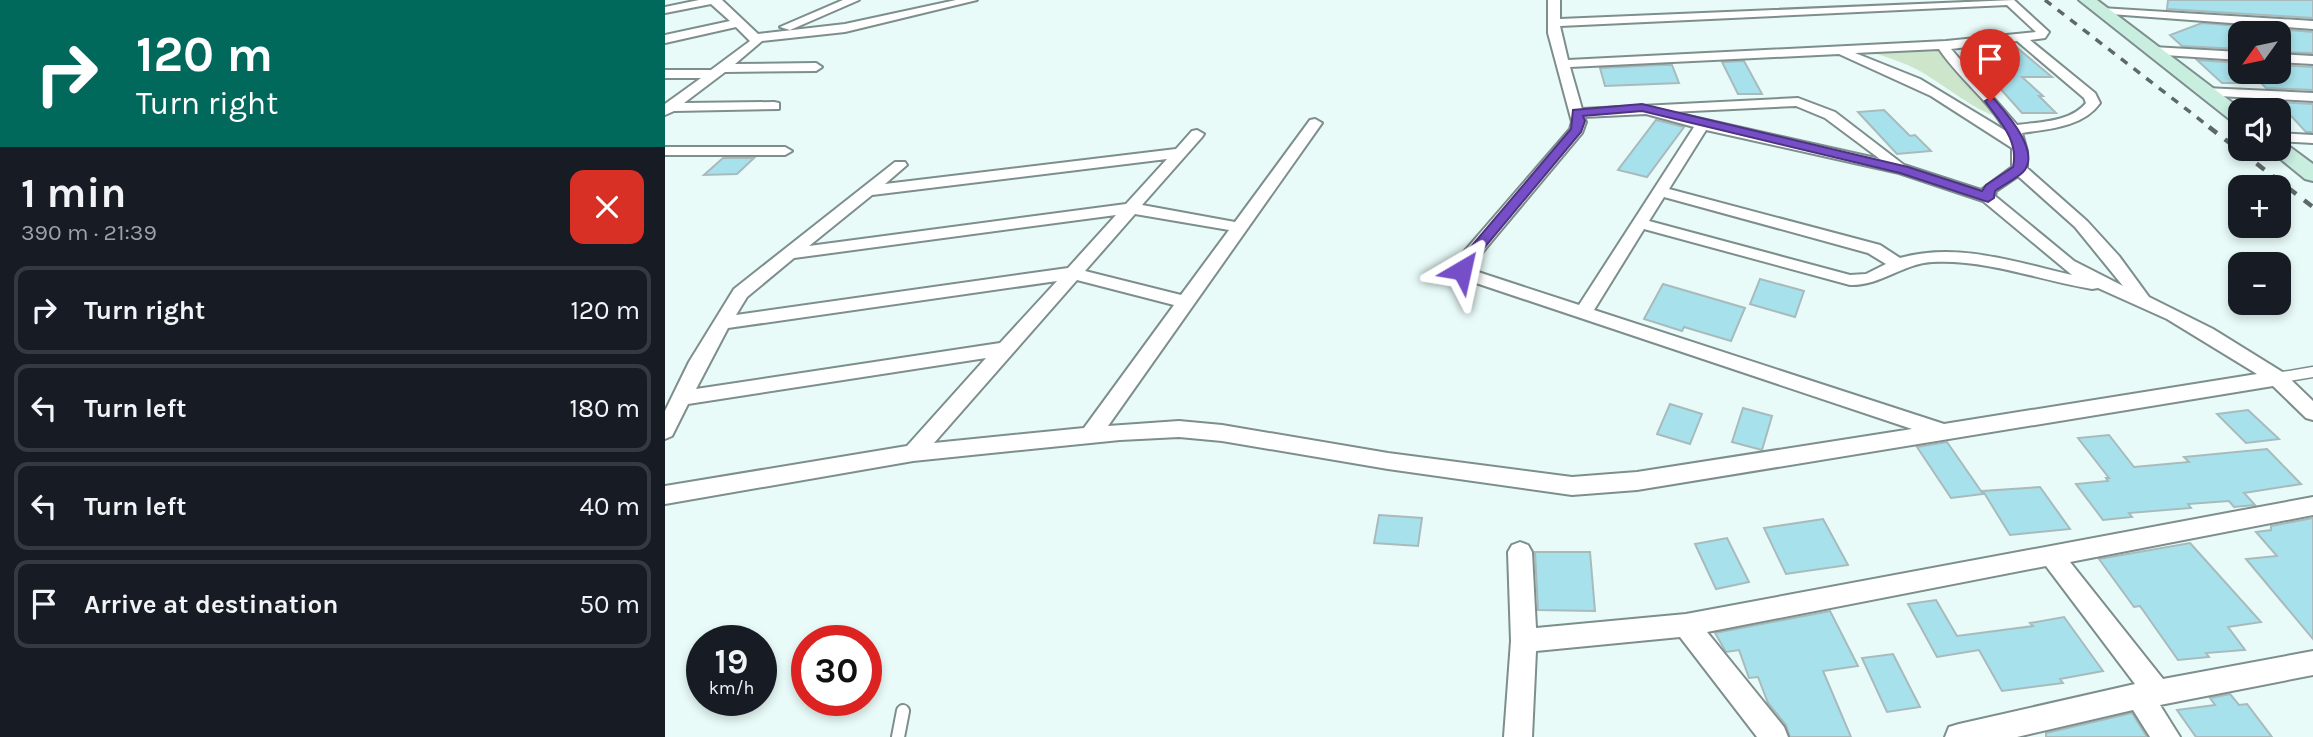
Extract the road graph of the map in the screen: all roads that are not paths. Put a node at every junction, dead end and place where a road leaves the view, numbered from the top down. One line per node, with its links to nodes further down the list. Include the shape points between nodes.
1 (714, 0): 7 (street); 8 (street)
2 (853, 0): 11 (street)
3 (971, 0): 11 (street, via 834,29)
4 (1554, 0): 9 (street)
5 (2008, 1): 9 (street); 12 (street, via 2043,32)
6 (2094, 6): 10 (street); 16 (street)
7 (665, 10)
8 (739, 23): 11 (street); 13 (street)
9 (1553, 23): 20 (street)
10 (2313, 25)
11 (760, 37): 22 (street)
12 (2021, 38): 14 (street); 33 (street, via 2093,103 2085,114 2074,118)
13 (665, 39)
14 (1947, 45): 15 (street); 33 (street, via 1945,51)
15 (1833, 50): 20 (street); 37 (street, via 1920,82)
16 (2153, 51): 17 (street); 24 (street)
17 (2228, 55)
18 (2291, 59): 19 (street)
19 (2313, 60)
20 (1563, 64): 30 (street)
21 (816, 67): 22 (street)
22 (720, 71): 23 (street); 28 (street)
23 (665, 74)
24 (2205, 92): 25 (street); 29 (street)
25 (2313, 97)
26 (774, 106): 28 (street)
27 (1642, 108): 30 (street); 32 (street); 44 (street, via 1807,104 1830,115)
28 (668, 109)
29 (2228, 109)
30 (1577, 113): 58 (street, via 1577,130 1462,270 1469,277)
31 (1315, 123): 51 (street)
32 (1703, 124): 44 (street); 47 (street)
33 (2013, 130): 37 (street)
34 (1197, 134): 40 (street)
35 (2291, 138): 36 (street)
36 (2313, 139)
37 (2020, 146): 43 (street)
38 (665, 151): 39 (street)
39 (785, 151)
40 (1179, 153): 46 (street); 49 (street)
41 (2291, 157): 45 (street)
42 (900, 164): 46 (street)
43 (2019, 169): 48 (street, via 1990,188); 56 (street, via 2081,223)
44 (1903, 170): 48 (street)
45 (2313, 174)
46 (866, 191): 52 (street)
47 (1660, 191): 50 (street); 53 (street, via 1874,249)
48 (1988, 198): 55 (street, via 2067,265)
49 (1130, 208): 51 (street); 52 (street); 54 (street)
50 (1640, 223): 53 (street, via 1850,281 1869,280); 58 (street)
51 (1238, 227): 57 (street)
52 (788, 254): 59 (street, via 740,293)
53 (1898, 264): 55 (street, via 1923,258 1976,258)
54 (1072, 273): 57 (street); 59 (street); 60 (street)
55 (2107, 286): 56 (street)
56 (2143, 301): 62 (street, via 2206,333)
57 (1186, 302): 67 (street)
58 (1582, 314): 66 (street)
59 (721, 323): 63 (street)
60 (1005, 349): 63 (street); 68 (street)
61 (2313, 372): 62 (lane)
62 (2277, 378): 64 (street); 66 (street)
63 (681, 398): 65 (street)
64 (2313, 412)
65 (665, 431)
66 (1944, 431): 67 (street, via 1637,481 1572,486 1222,433 1179,429)
67 (1090, 435): 68 (street)
68 (913, 453): 69 (street)
69 (665, 495)
70 (2313, 506): 72 (street)
71 (1520, 552): 74 (street)
72 (2052, 556): 73 (street); 76 (street)
73 (1686, 625): 74 (street); 80 (street)
74 (1524, 641): 79 (street)
75 (2313, 663): 76 (street)
76 (2149, 694): 81 (street); 82 (street)
77 (903, 712): 78 (lane)
78 (898, 737)
79 (1518, 737)
80 (1774, 737)
81 (1959, 737)
82 (2167, 737)

